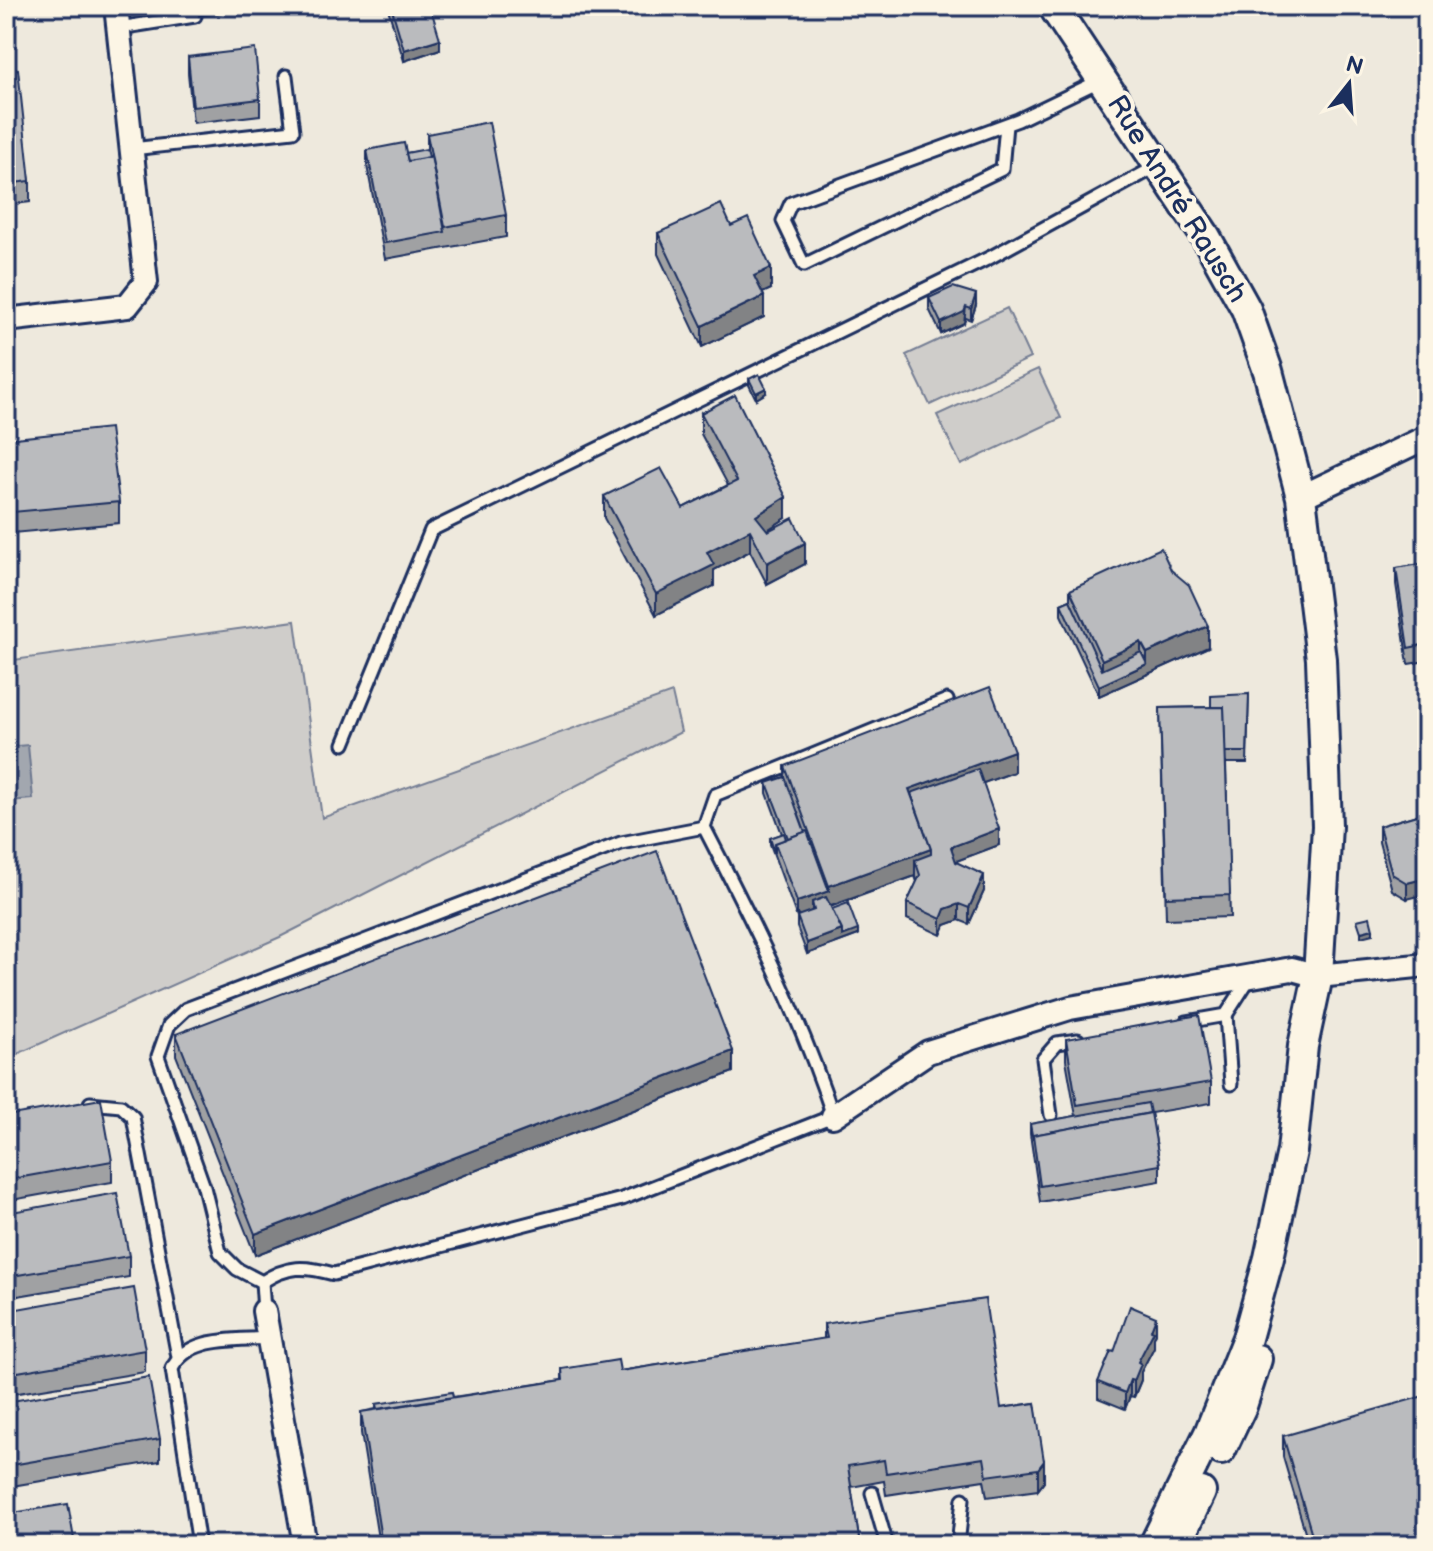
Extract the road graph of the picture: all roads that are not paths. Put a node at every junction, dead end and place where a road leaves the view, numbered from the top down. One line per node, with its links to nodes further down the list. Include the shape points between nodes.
1 (1053, 6): 5 (street, Rue André Rausch)
2 (195, 16): 3 (lane)
3 (117, 17): 7 (street)
4 (286, 76): 7 (lane, via 293,131)
5 (1102, 80): 6 (lane); 8 (street, Rue André Rausch)
6 (1006, 125): 6 (lane, via 791,203 783,221 804,265 1002,169)
7 (132, 149): 9 (street, via 146,282 127,306)
8 (1158, 165): 11 (street, Rue André Rausch, via 1246,309); 13 (lane, via 991,257 431,530)
9 (6, 320)
10 (1427, 437): 11 (street)
11 (1301, 497): 17 (street, Rue André Rausch, via 1325,727 1327,826)
12 (947, 700): 14 (lane, via 715,795)
13 (344, 744)
14 (704, 827): 24 (lane, via 753,921); 25 (lane, via 621,843 186,1009 169,1025 158,1056 204,1187 220,1252)
15 (1427, 965): 17 (street)
16 (1252, 976): 17 (street, via 1292,969); 18 (lane); 24 (street, via 1070,1008 928,1052)
17 (1317, 982): 35 (street, via 1303,1046 1292,1151 1247,1338 1209,1433); 36 (street, via 1321,1037 1283,1280 1242,1406)
18 (1226, 1015): 19 (lane); 21 (lane)
19 (1180, 1023)
20 (1088, 1038): 23 (lane, via 1057,1043 1043,1059)
21 (1231, 1084)
22 (79, 1106): 28 (lane, via 121,1106 133,1117)
23 (1051, 1115)
24 (833, 1116): 25 (lane, via 622,1199 334,1274 304,1266 282,1269)
25 (262, 1282): 26 (lane)
26 (264, 1311): 27 (street)
27 (269, 1338): 28 (lane, via 209,1343); 32 (street)
28 (178, 1357): 31 (lane, via 172,1369)
29 (872, 1493): 33 (lane)
30 (963, 1499): 34 (lane)
31 (199, 1545)
32 (305, 1545)
33 (887, 1545)
34 (958, 1545)
35 (1154, 1545)
36 (1176, 1545)

